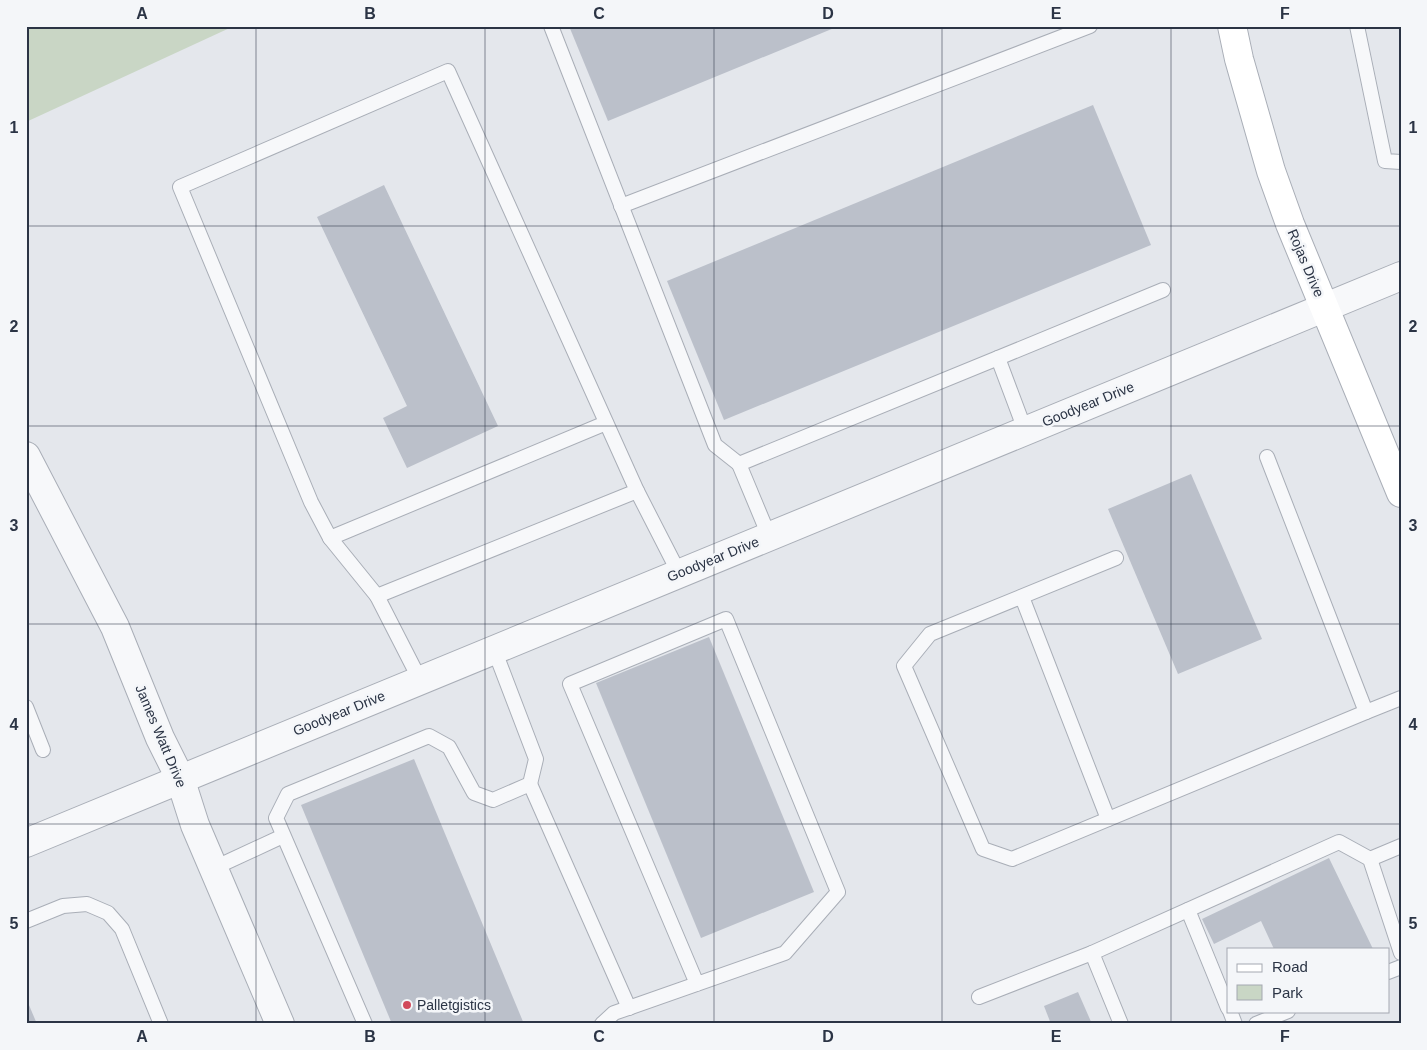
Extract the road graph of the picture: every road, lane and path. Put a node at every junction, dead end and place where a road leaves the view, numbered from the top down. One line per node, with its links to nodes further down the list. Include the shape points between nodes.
1 (551, 26): 6 (lane)
2 (1090, 26): 6 (lane)
3 (1232, 26): 9 (main road, Rojas Drive, via 1271,171)
4 (1357, 26): 5 (lane, via 1385,161)
5 (1401, 162)
6 (621, 206): 15 (lane, via 715,445)
7 (1401, 276): 9 (street, Goodyear Drive)
8 (1163, 290): 10 (lane)
9 (1325, 306): 12 (street, Goodyear Drive); 17 (main road, Rojas Drive)
10 (998, 358): 12 (lane); 15 (lane)
11 (606, 423): 16 (lane); 19 (lane); 19 (lane, via 448,71 180,186)
12 (1025, 430): 18 (street, Goodyear Drive)
13 (26, 456): 30 (street, James Watt Drive, via 115,626 160,738)
14 (1267, 457): 28 (lane)
15 (740, 464): 18 (lane)
16 (637, 491): 21 (lane); 22 (lane)
17 (1401, 493)
18 (769, 536): 21 (street, Goodyear Drive)
19 (330, 538): 22 (lane)
20 (1116, 558): 23 (lane)
21 (679, 573): 24 (street, Goodyear Drive)
22 (377, 596): 25 (lane)
23 (1022, 597): 32 (lane); 32 (lane, via 930,634 904,666 983,849 1012,859)
24 (494, 649): 25 (street, Goodyear Drive); 31 (lane, via 536,759)
25 (420, 680): 30 (street, Goodyear Drive)
26 (1401, 698): 28 (lane)
27 (26, 707): 29 (lane)
28 (1366, 712): 32 (lane)
29 (43, 750)
30 (180, 778): 34 (street, Goodyear Drive); 37 (street, James Watt Drive, via 195,825)
31 (530, 784): 33 (lane, via 493,800 474,792 449,747 429,736 288,794 276,818); 46 (lane)
32 (1108, 819)
33 (283, 836): 37 (lane); 51 (lane)
34 (26, 843)
35 (1401, 846): 36 (lane)
36 (1370, 859): 38 (lane, via 1339,842); 40 (lane)
37 (214, 868): 50 (street, James Watt Drive)
38 (1188, 910): 41 (lane); 45 (lane)
39 (26, 921): 49 (lane, via 63,906 87,904 108,913 122,929)
40 (1398, 938): 42 (lane)
41 (1092, 953): 44 (lane); 53 (lane)
42 (1401, 953)
43 (697, 984): 43 (lane, via 785,953 838,892 726,619 570,684); 46 (lane)
44 (979, 997)
45 (1227, 1006)
46 (629, 1008): 52 (lane, via 614,1013)
47 (1230, 1012): 54 (lane)
48 (1286, 1012): 55 (lane)
49 (161, 1024)
50 (280, 1024)
51 (365, 1024)
52 (602, 1024)
53 (1121, 1024)
54 (1235, 1024)
55 (1256, 1024)

